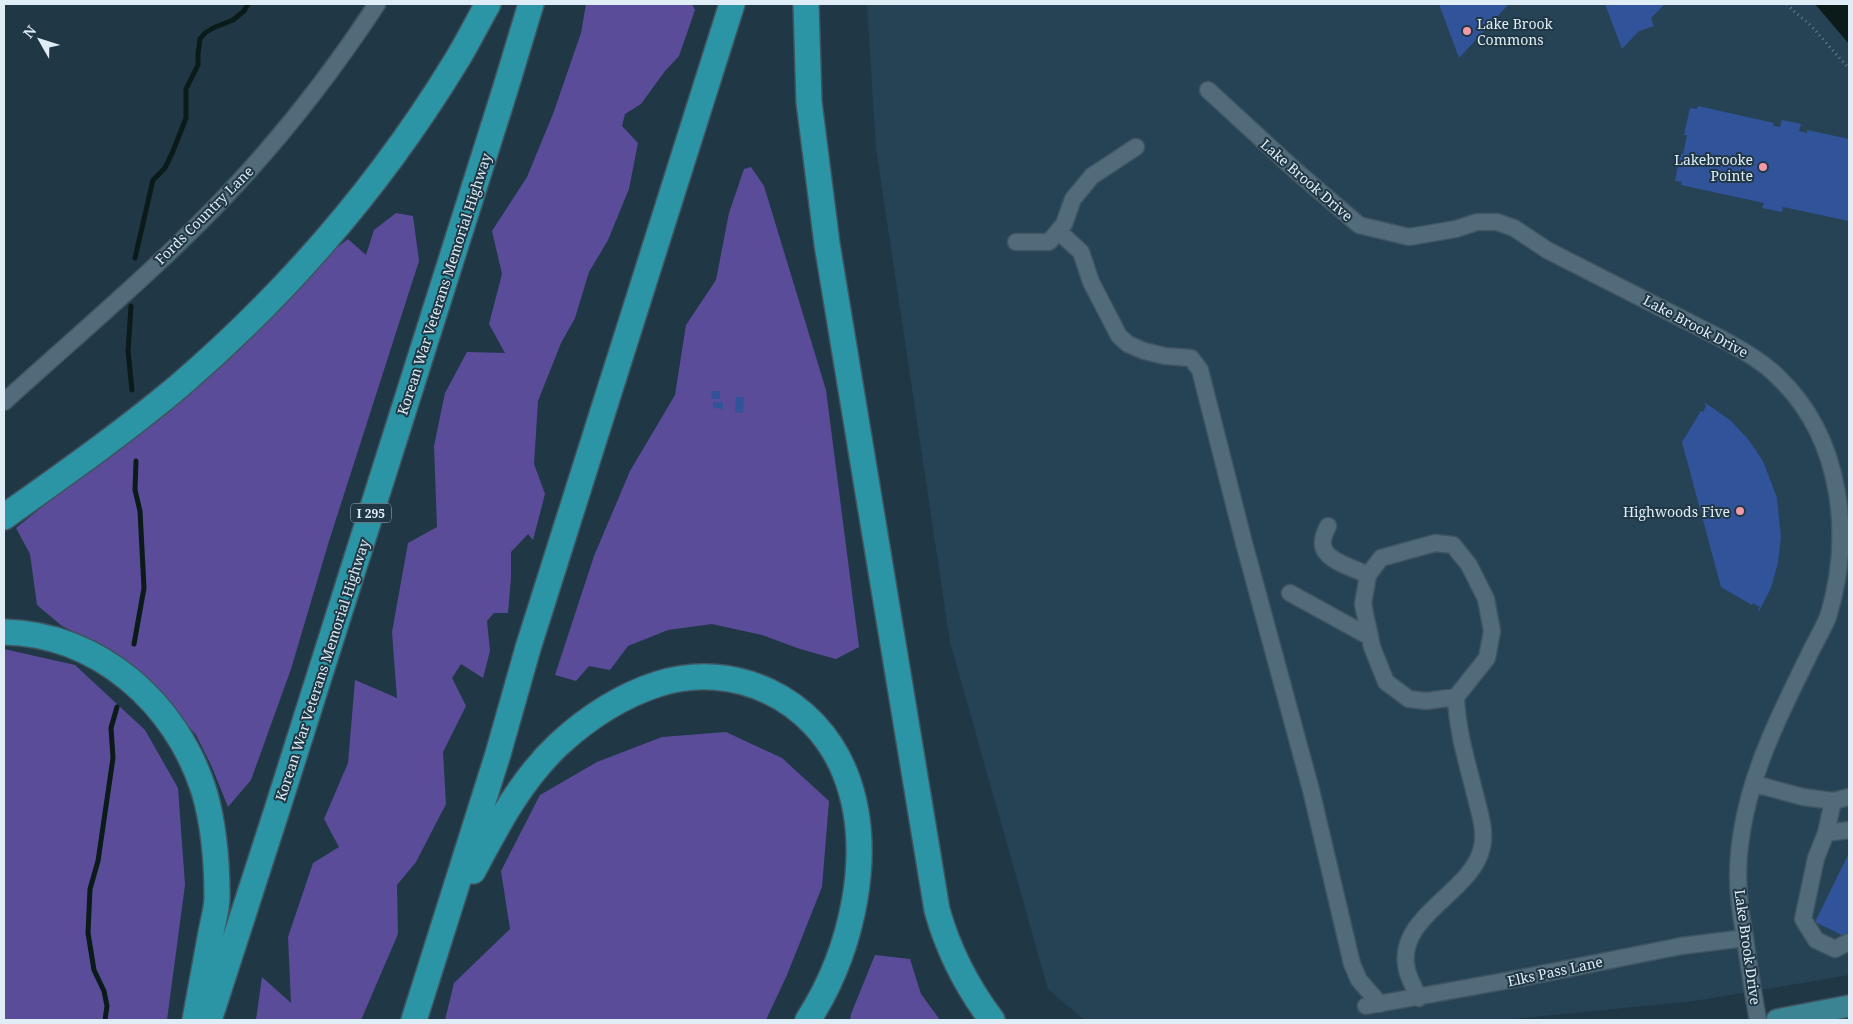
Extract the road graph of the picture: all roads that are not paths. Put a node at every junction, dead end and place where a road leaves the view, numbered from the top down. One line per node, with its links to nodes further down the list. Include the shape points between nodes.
1 (377, 4): 10 (street, Fords Country Lane, via 322,82 235,186)
2 (488, 4): 11 (highway, via 455,62 386,165 328,238 287,282 178,387)
3 (531, 4): 28 (highway, Korean War Veterans Memorial Highway / I 295)
4 (732, 4): 29 (highway, via 528,648)
5 (806, 4): 31 (highway, via 809,102 826,235 936,910 950,951)
6 (1208, 90): 18 (street, Lake Brook Drive, via 1359,225 1409,237 1477,222 1497,222 1514,228 1547,250 1749,354 1778,377 1806,409 1828,451 1838,482 1844,521 1842,570 1828,618 1774,727)
7 (1136, 148): 8 (street, via 1092,176 1072,200 1064,224)
8 (1058, 231): 9 (street, via 1049,242); 25 (street, Elks Pass Lane, via 1081,252 1091,282 1119,336 1144,351 1191,358 1200,370 1311,790 1352,964 1373,1005)
9 (1016, 242)
10 (4, 402)
11 (4, 517)
12 (1328, 526): 13 (street, via 1322,542 1324,551 1333,560)
13 (1368, 575): 16 (street, via 1362,604); 17 (street, via 1381,558 1435,543 1453,545 1469,565 1486,599 1492,631 1487,658)
14 (1290, 593): 16 (street)
15 (4, 632): 27 (highway, via 66,642 113,666 152,699 184,743 199,776 208,811 215,853 217,899)
16 (1370, 637): 17 (street, via 1386,682 1409,699 1426,701)
17 (1456, 697): 25 (street, via 1457,720 1482,823 1482,847 1476,863 1464,879 1413,933 1406,950 1407,969)
18 (1755, 784): 20 (street); 23 (street, Lake Brook Drive, via 1744,821 1738,875)
19 (1849, 797): 20 (street)
20 (1832, 801): 22 (street)
21 (1849, 830): 22 (street)
22 (1826, 833): 24 (street, via 1816,858 1803,919 1816,940 1835,949)
23 (1745, 938): 25 (street, Elks Pass Lane, via 1681,946); 32 (street, Lake Brook Drive)
24 (1849, 942)
25 (1419, 998)
26 (1849, 1006): 33 (main road)
27 (195, 1020)
28 (209, 1020)
29 (415, 1020): 30 (highway, via 473,871 506,810 538,767 579,728 624,699 659,684 708,676 766,689 798,708 832,746 846,775 856,816 858,842 858,879 853,913 833,975)
30 (808, 1020)
31 (992, 1020)
32 (1758, 1020)
33 (1777, 1020)

